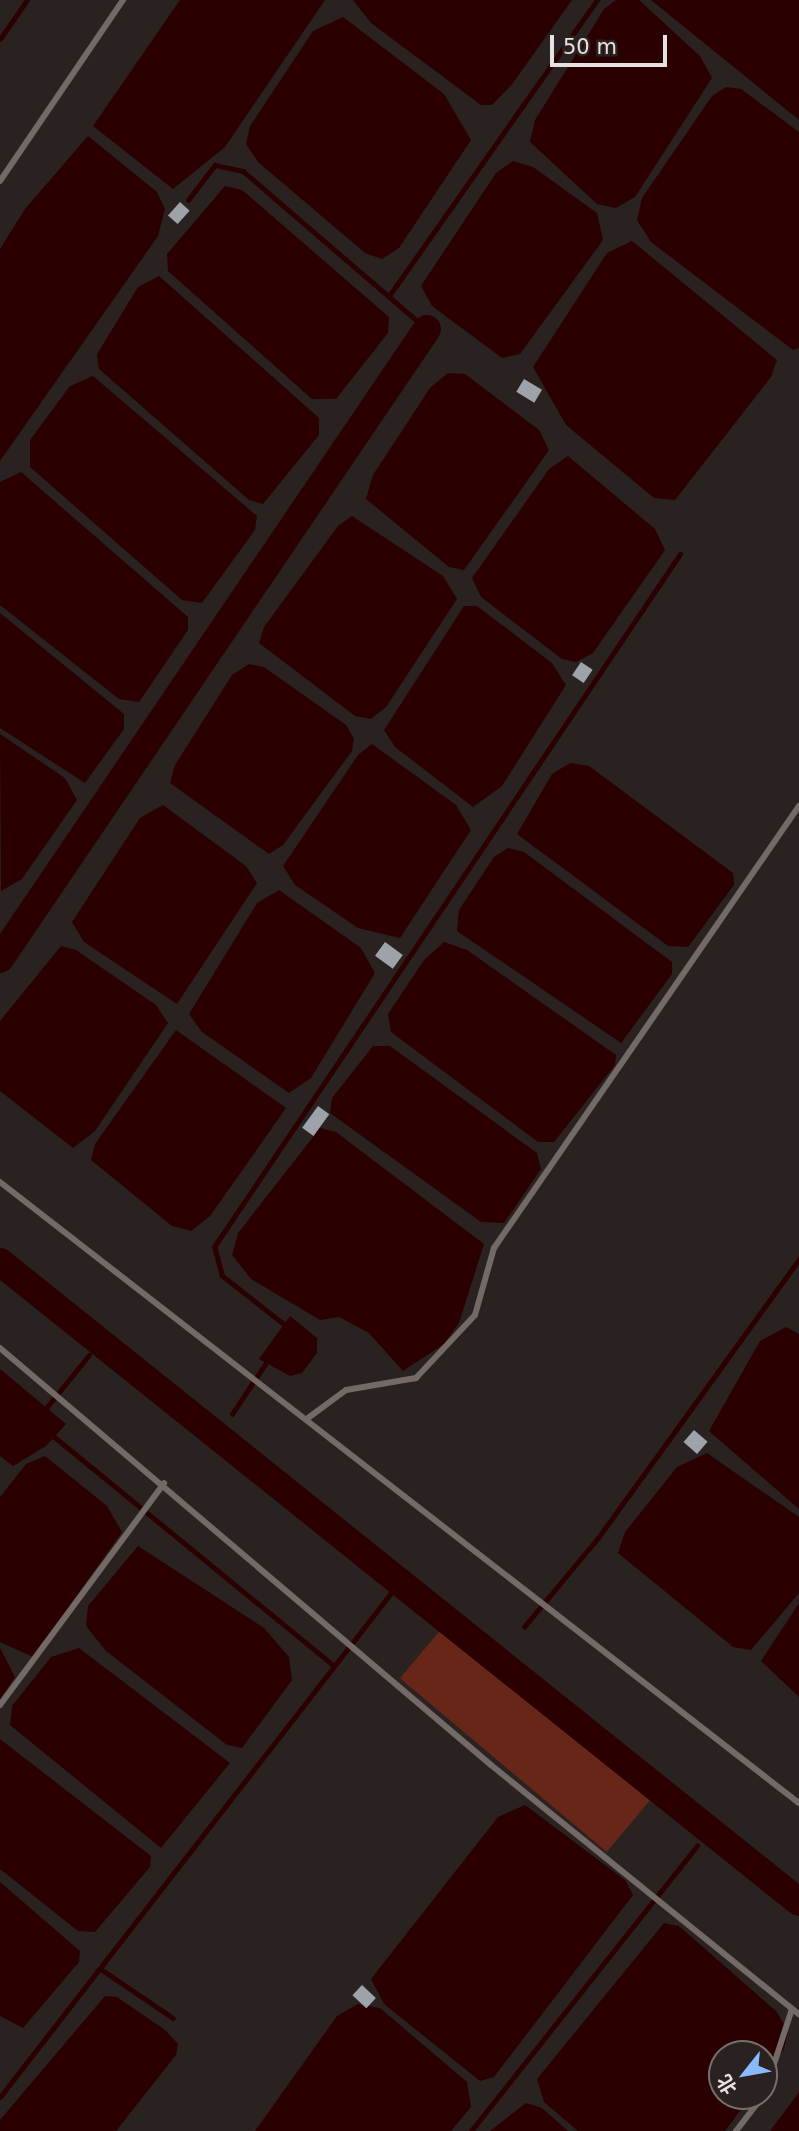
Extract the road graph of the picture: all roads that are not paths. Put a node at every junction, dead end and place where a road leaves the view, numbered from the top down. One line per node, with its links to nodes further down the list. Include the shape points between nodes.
1 (123, 0): 2 (lane)
2 (0, 181)
3 (799, 806): 6 (lane, via 494,1248 475,1315 416,1378 346,1390)
4 (0, 1182): 6 (lane)
5 (0, 1348): 7 (lane)
6 (309, 1418): 9 (lane)
7 (164, 1483): 8 (lane); 10 (lane, via 491,1765)
8 (0, 1705)
9 (799, 1804)
10 (792, 2009): 11 (lane); 12 (lane)
11 (799, 2014)
12 (778, 2052)
13 (753, 2110): 14 (lane)
14 (736, 2131)

